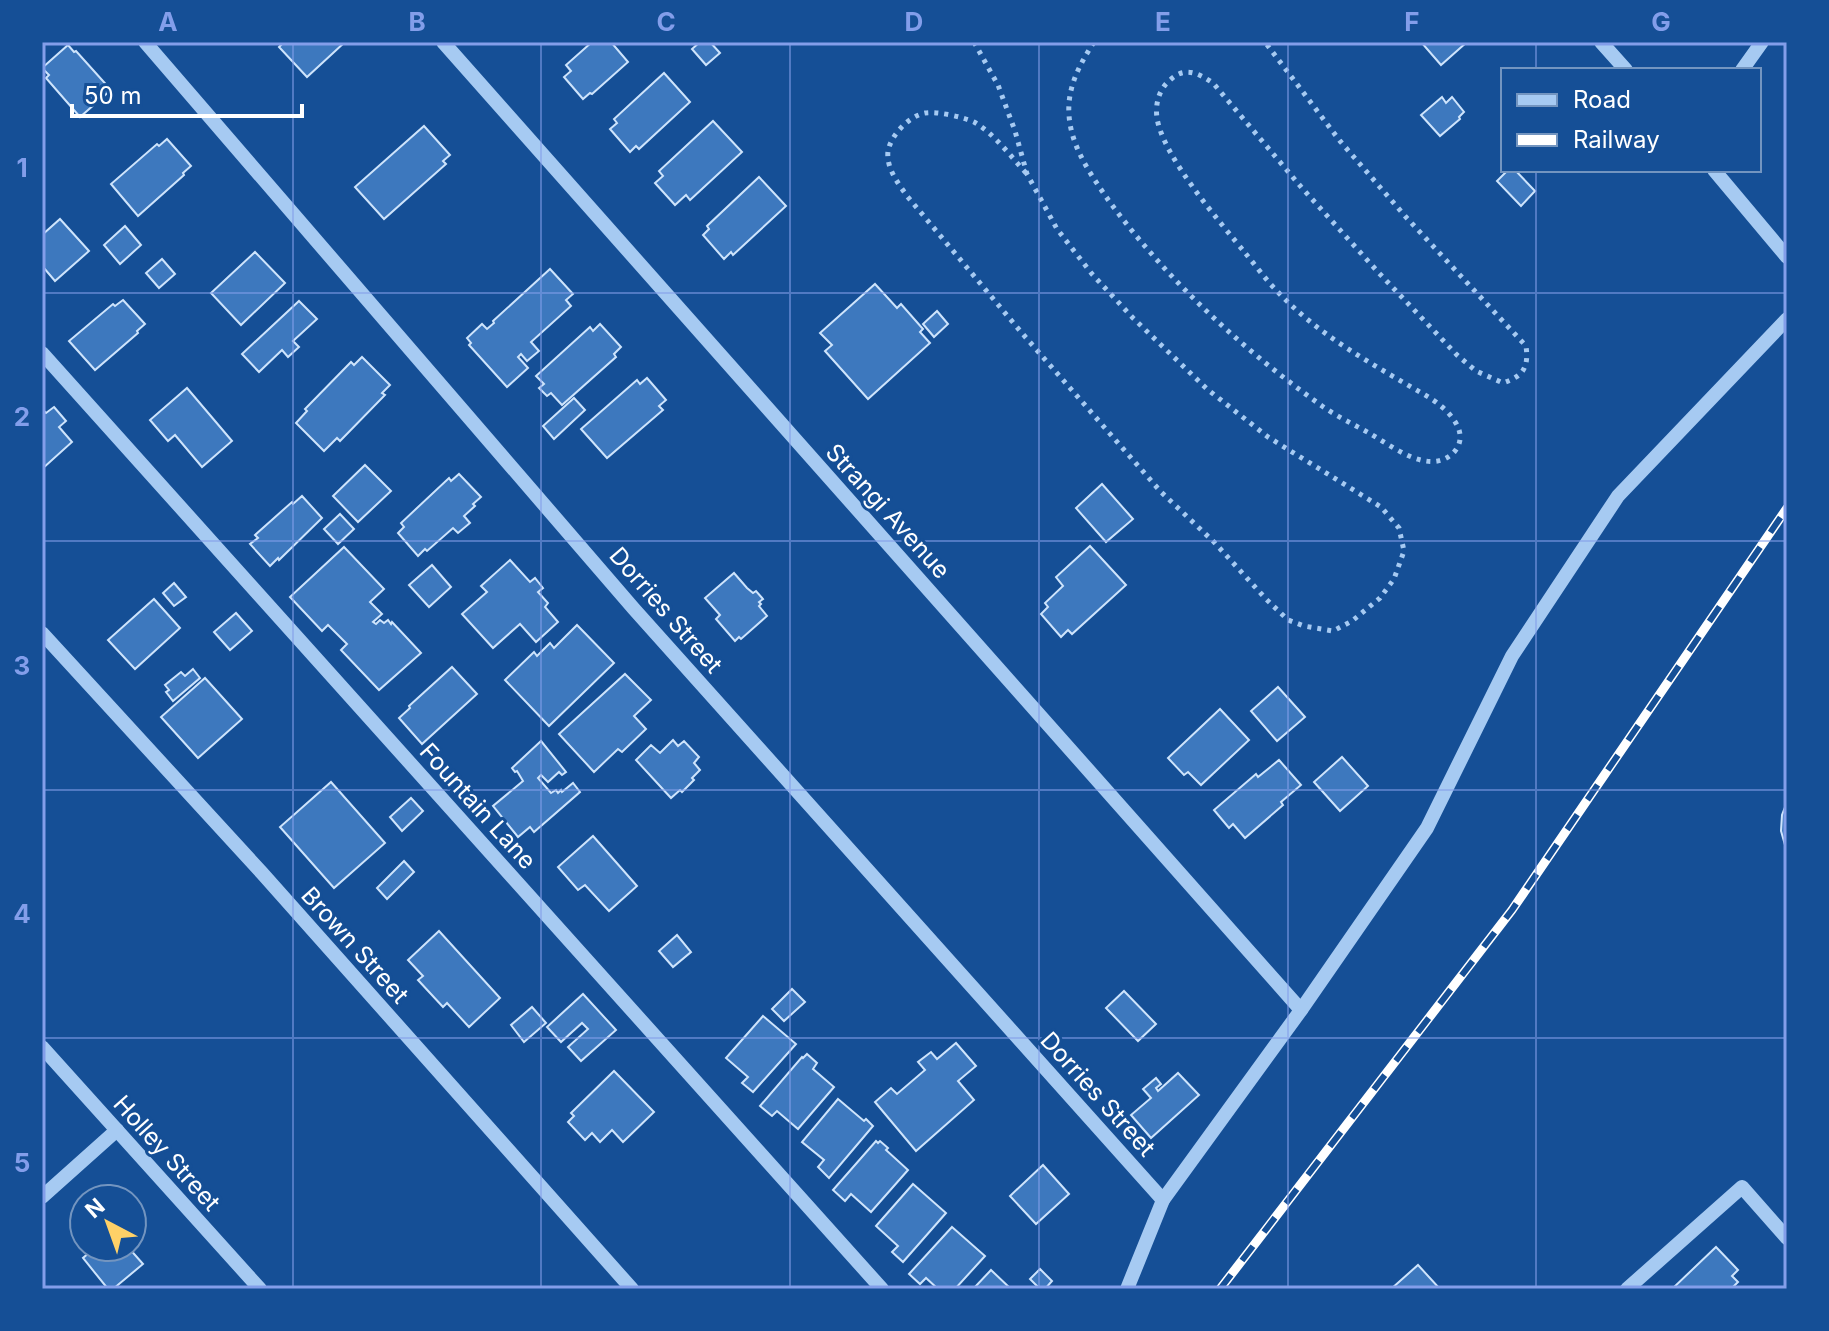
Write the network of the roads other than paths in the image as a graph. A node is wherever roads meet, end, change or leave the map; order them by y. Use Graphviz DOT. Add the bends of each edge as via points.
graph roads {
  1 [pos="145,42"];
  2 [pos="443,42"];
  3 [pos="1601,42"];
  4 [pos="1762,42"];
  5 [pos="1624,68"];
  6 [pos="1743,68"];
  7 [pos="1716,172"];
  8 [pos="1787,257"];
  9 [pos="1787,319"];
  10 [pos="42,353"];
  11 [pos="42,633"];
  12 [pos="1301,1010"];
  13 [pos="42,1047"];
  14 [pos="117,1130"];
  15 [pos="42,1197"];
  16 [pos="1163,1200"];
  17 [pos="1787,1238"];
  18 [pos="260,1289"];
  19 [pos="632,1289"];
  20 [pos="882,1289"];
  21 [pos="1127,1289"];
  22 [pos="1627,1289"];
  1 -- 16 [label="street, Dorries Street" via="634,609"];
  2 -- 12 [label="street, Strangi Avenue"];
  3 -- 5 [label="street"];
  4 -- 6 [label="street"];
  7 -- 8 [label="street"];
  9 -- 12 [label="street" via="1618,496 1512,656 1427,828"];
  10 -- 20 [label="street, Fountain Lane"];
  11 -- 19 [label="street, Brown Street"];
  12 -- 16 [label="street"];
  13 -- 14 [label="street, Holley Street"];
  14 -- 15 [label="street"];
  14 -- 18 [label="street, Holley Street"];
  16 -- 21 [label="street"];
  17 -- 22 [label="street" via="1742,1187"];
}
